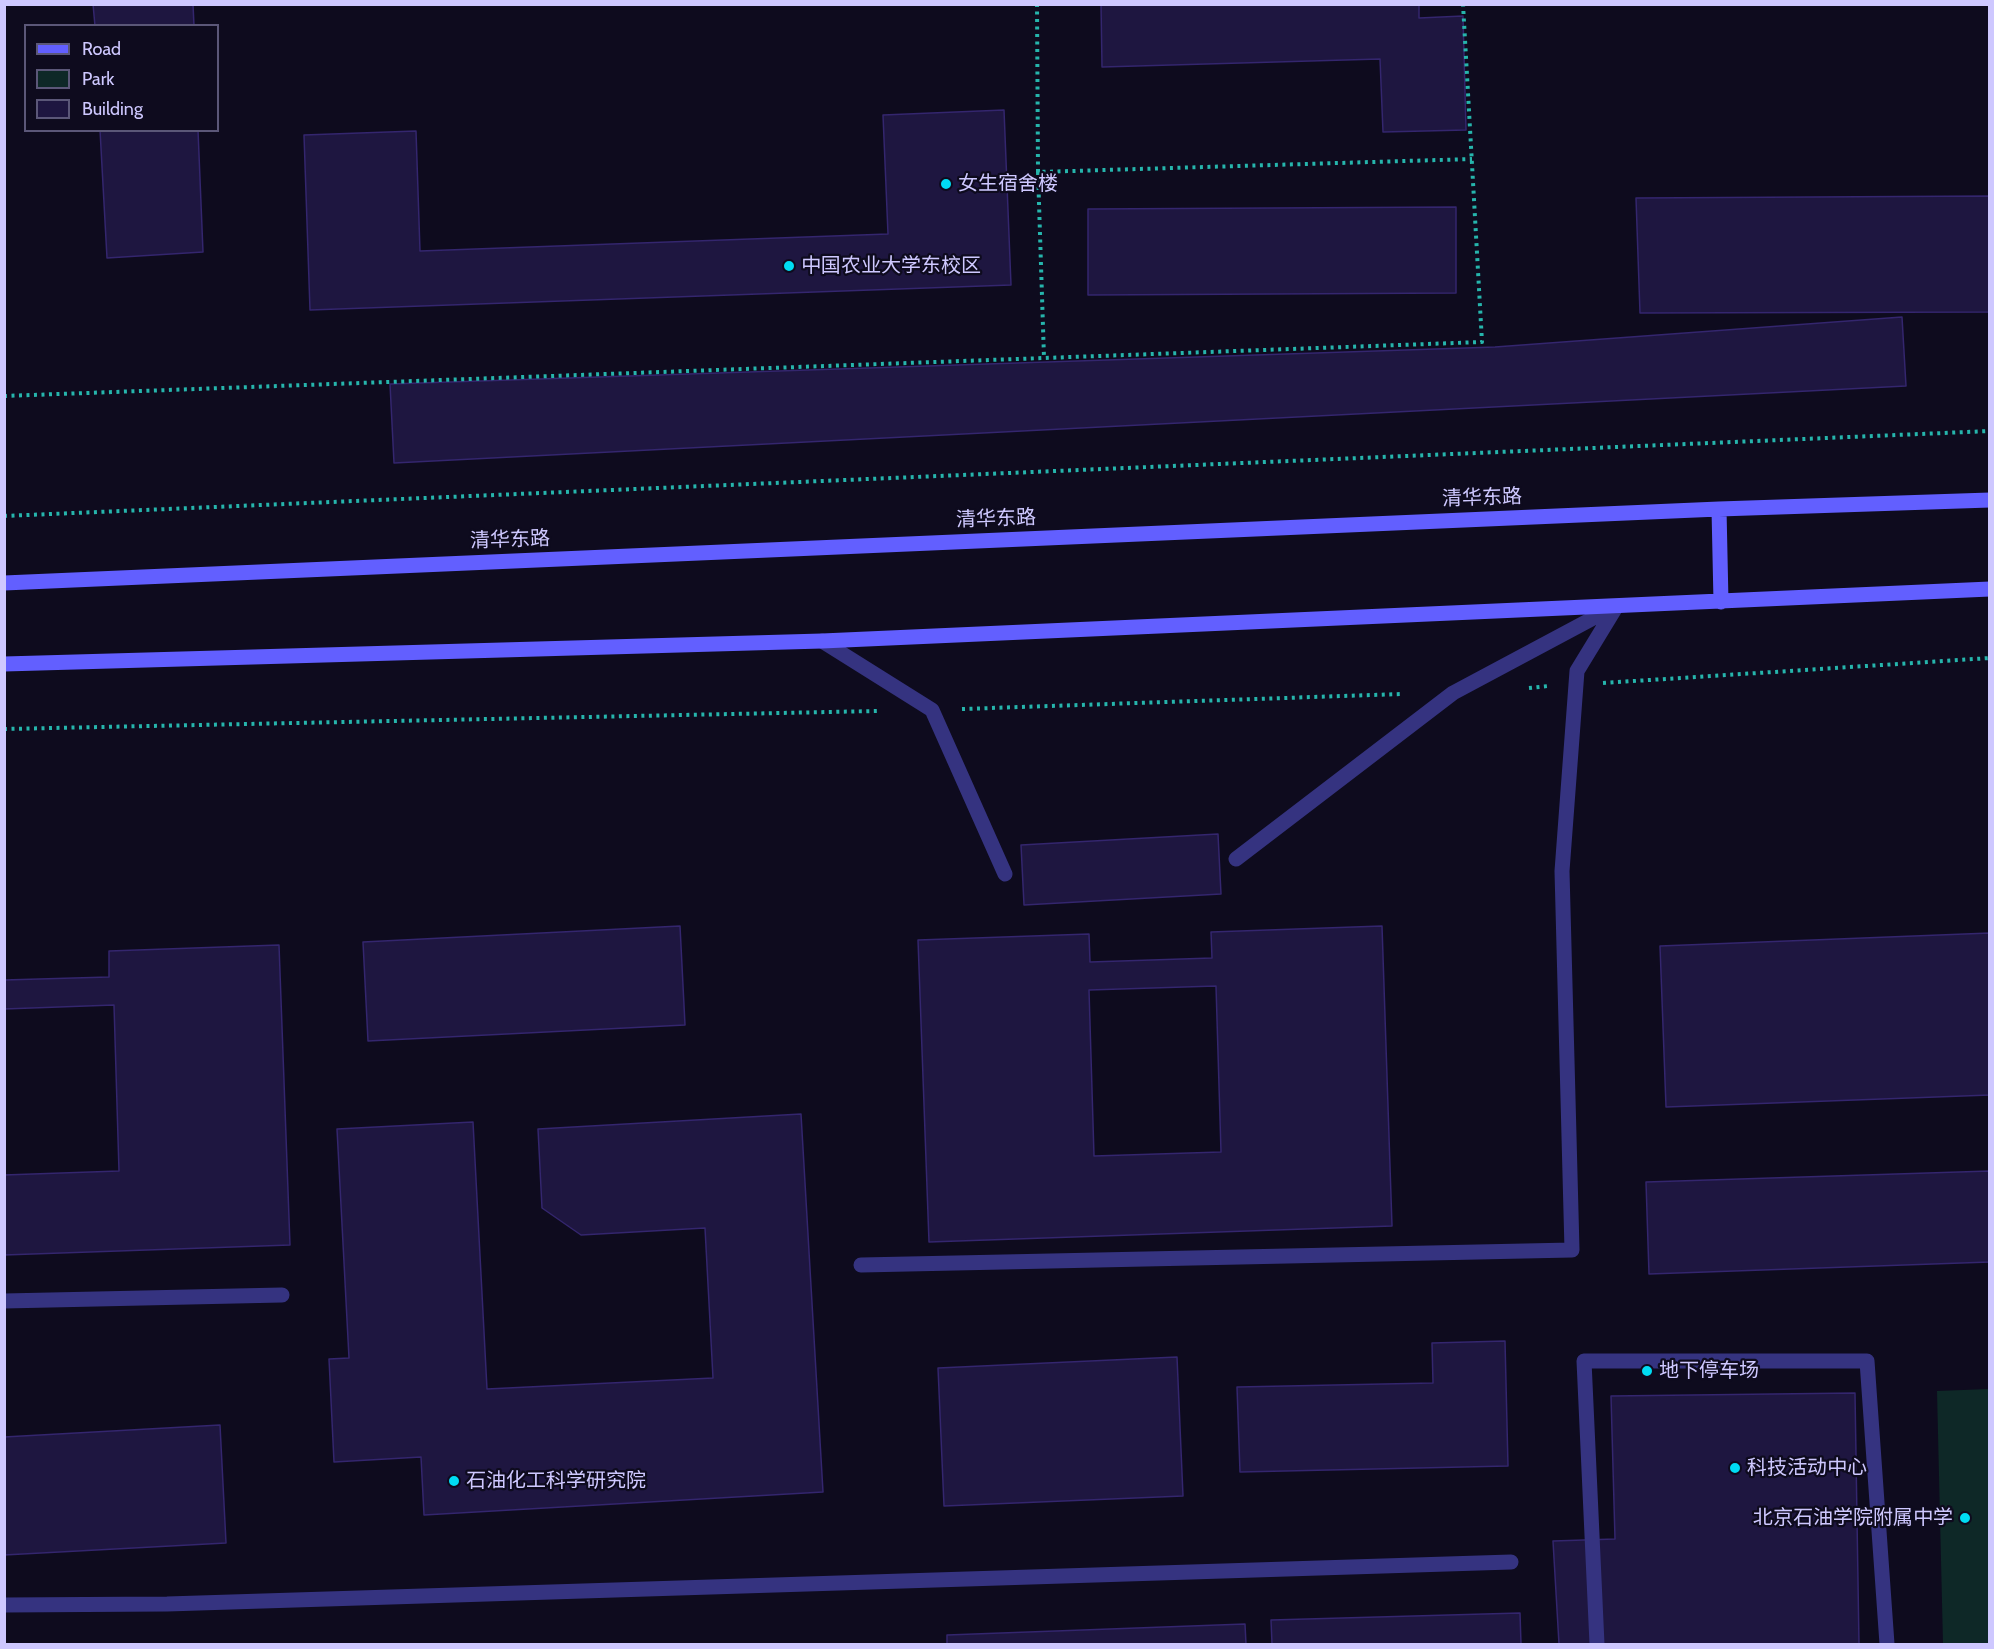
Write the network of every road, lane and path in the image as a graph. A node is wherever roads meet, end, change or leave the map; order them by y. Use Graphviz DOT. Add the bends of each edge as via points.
graph roads {
  1 [pos="1036,4"];
  2 [pos="1463,4"];
  3 [pos="1472,159"];
  4 [pos="1038,172"];
  5 [pos="1044,358"];
  6 [pos="4,396"];
  7 [pos="1989,432"];
  8 [pos="1989,500"];
  9 [pos="1719,509"];
  10 [pos="4,516"];
  11 [pos="4,583"];
  12 [pos="1989,590"];
  13 [pos="1721,602"];
  14 [pos="1616,607"];
  15 [pos="822,641"];
  16 [pos="1989,658"];
  17 [pos="4,664"];
  18 [pos="1576,684"];
  19 [pos="1520,688"];
  20 [pos="1406,694"];
  21 [pos="932,710"];
  22 [pos="884,711"];
  23 [pos="4,729"];
  24 [pos="1236,859"];
  25 [pos="1005,874"];
  26 [pos="861,1265"];
  27 [pos="282,1295"];
  28 [pos="4,1301"];
  29 [pos="1511,1562"];
  30 [pos="4,1605"];
  31 [pos="1597,1644"];
  32 [pos="1887,1644"];
  1 -- 4 [label="path"];
  2 -- 3 [label="path"];
  3 -- 4 [label="path"];
  3 -- 5 [label="path" via="1482,342"];
  4 -- 5 [label="path"];
  5 -- 6 [label="path"];
  7 -- 10 [label="path"];
  8 -- 9 [label="main road, 清华东路"];
  9 -- 11 [label="main road, 清华东路"];
  9 -- 13 [label="main road"];
  12 -- 13 [label="main road"];
  13 -- 14 [label="main road"];
  14 -- 15 [label="main road"];
  14 -- 18 [label="street" via="1577,671"];
  14 -- 24 [label="street" via="1453,693"];
  15 -- 17 [label="main road"];
  15 -- 21 [label="street"];
  16 -- 18 [label="path"];
  18 -- 19 [label="path"];
  18 -- 26 [label="street" via="1562,871 1572,1250"];
  20 -- 21 [label="path"];
  21 -- 25 [label="street"];
  22 -- 23 [label="path"];
  27 -- 28 [label="street"];
  29 -- 30 [label="street" via="167,1604"];
  31 -- 32 [label="street" via="1584,1361 1867,1361"];
}
